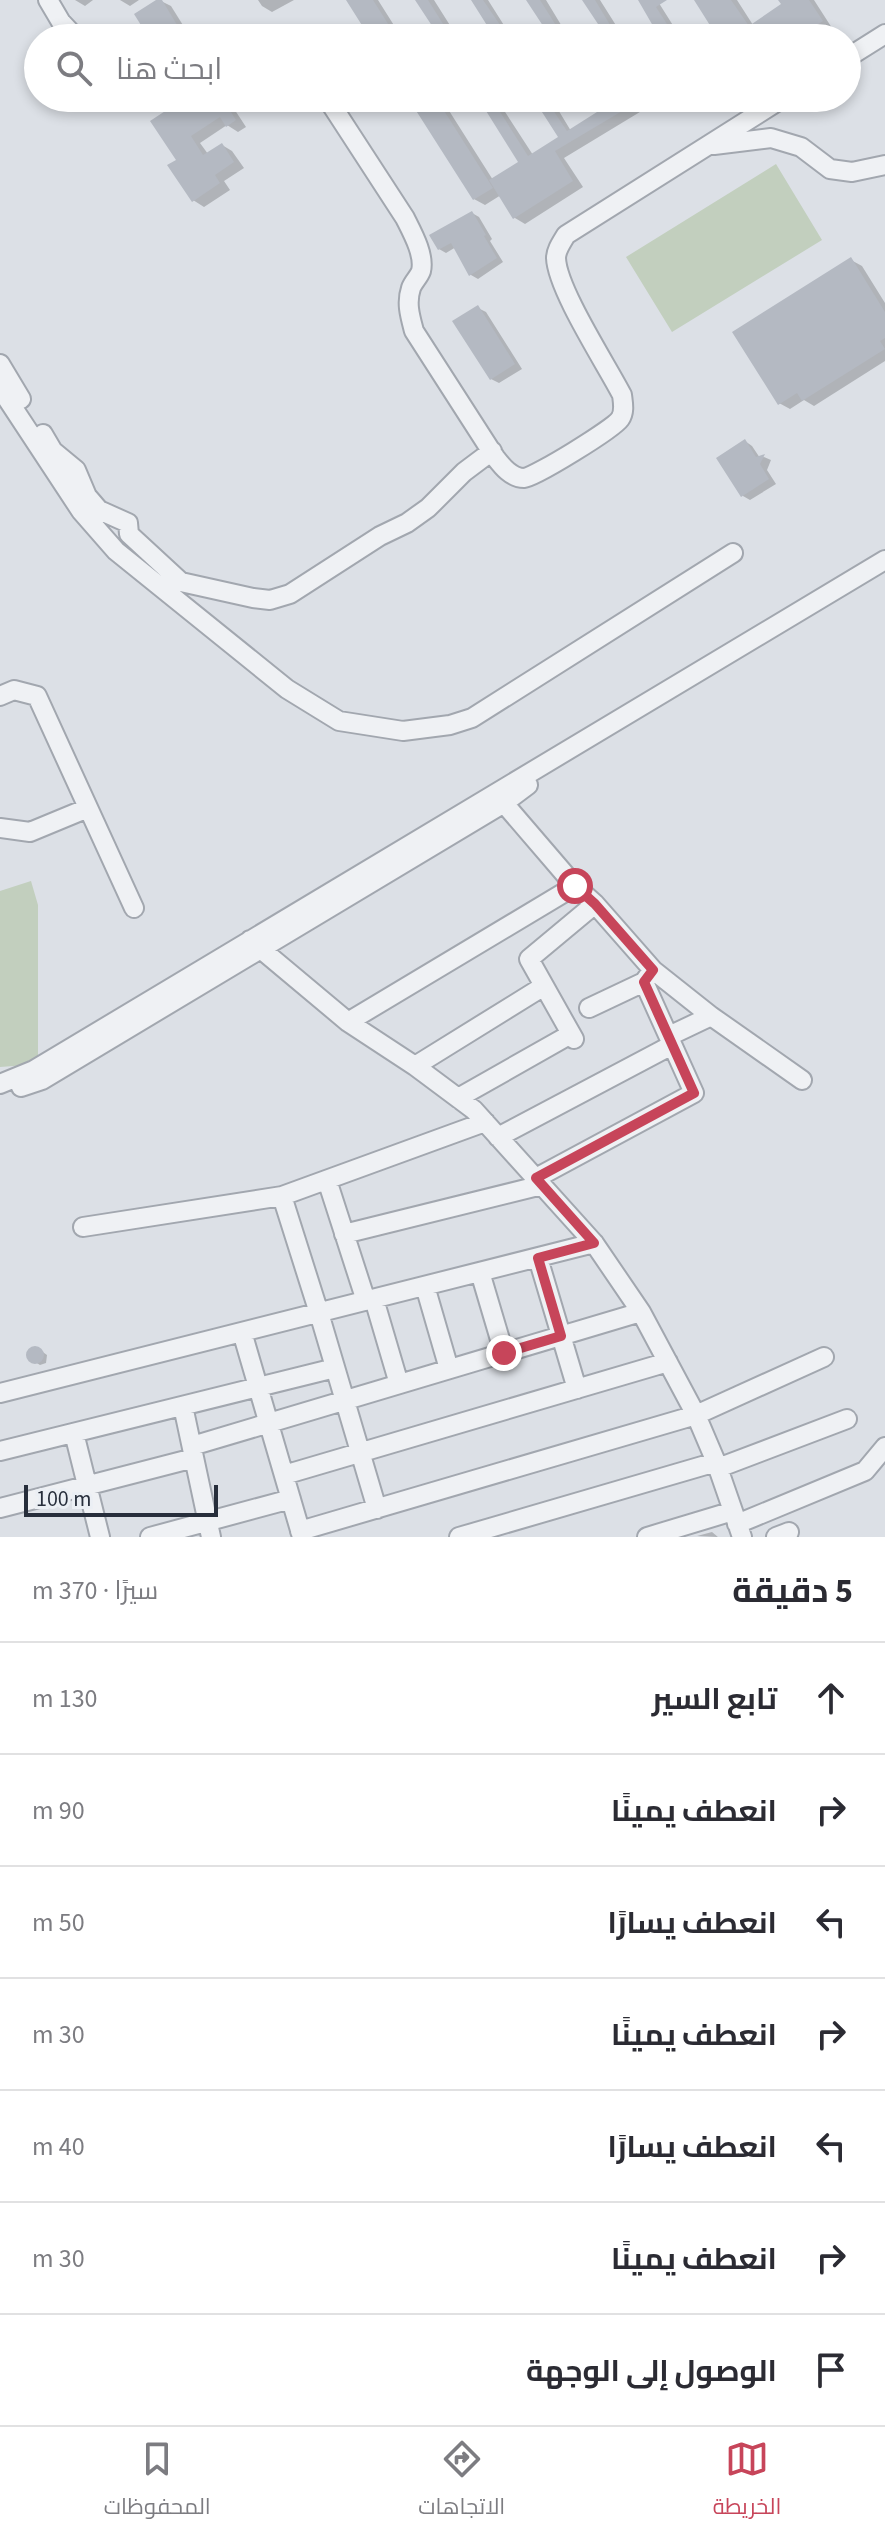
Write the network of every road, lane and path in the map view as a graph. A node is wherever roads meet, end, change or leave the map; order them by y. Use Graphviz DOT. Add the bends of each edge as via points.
graph roads {
  1 [pos="48,0"];
  2 [pos="63,24"];
  3 [pos="885,34"];
  4 [pos="861,49"];
  5 [pos="336,112"];
  6 [pos="761,112"];
  7 [pos="707,146"];
  8 [pos="885,165"];
  9 [pos="0,364"];
  10 [pos="0,388"];
  11 [pos="492,451"];
  12 [pos="733,553"];
  13 [pos="885,560"];
  14 [pos="0,696"];
  15 [pos="499,798"];
  16 [pos="88,808"];
  17 [pos="0,828"];
  18 [pos="575,886"];
  19 [pos="595,904"];
  20 [pos="134,908"];
  21 [pos="255,944"];
  22 [pos="648,976"];
  23 [pos="544,986"];
  24 [pos="589,1008"];
  25 [pos="711,1016"];
  26 [pos="348,1022"];
  27 [pos="670,1040"];
  28 [pos="415,1066"];
  29 [pos="802,1080"];
  30 [pos="0,1085"];
  31 [pos="458,1098"];
  32 [pos="485,1122"];
  33 [pos="498,1137"];
  34 [pos="327,1180"];
  35 [pos="539,1182"];
  36 [pos="282,1196"];
  37 [pos="83,1227"];
  38 [pos="344,1234"];
  39 [pos="594,1243"];
  40 [pos="538,1258"];
  41 [pos="480,1272"];
  42 [pos="425,1286"];
  43 [pos="370,1300"];
  44 [pos="641,1312"];
  45 [pos="319,1313"];
  46 [pos="242,1332"];
  47 [pos="561,1336"];
  48 [pos="504,1353"];
  49 [pos="824,1357"];
  50 [pos="668,1362"];
  51 [pos="335,1368"];
  52 [pos="449,1369"];
  53 [pos="399,1384"];
  54 [pos="258,1387"];
  55 [pos="577,1389"];
  56 [pos="0,1393"];
  57 [pos="345,1400"];
  58 [pos="183,1406"];
  59 [pos="696,1415"];
  60 [pos="847,1419"];
  61 [pos="269,1423"];
  62 [pos="74,1433"];
  63 [pos="885,1447"];
  64 [pos="0,1451"];
  65 [pos="193,1452"];
  66 [pos="361,1452"];
  67 [pos="717,1465"];
  68 [pos="284,1475"];
  69 [pos="88,1485"];
  70 [pos="291,1499"];
  71 [pos="0,1508"];
  72 [pos="377,1509"];
  73 [pos="737,1524"];
  74 [pos="209,1529"];
  75 [pos="301,1534"];
  76 [pos="100,1537"];
  77 [pos="150,1537"];
  78 [pos="459,1537"];
  79 [pos="647,1537"];
  1 -- 2 [label="street"];
  3 -- 4 [label="street"];
  5 -- 11 [label="street" via="413,235 421,272 408,302 414,331"];
  6 -- 7 [label="street"];
  7 -- 8 [label="street" via="771,138 801,147 830,169 852,172"];
  7 -- 11 [label="street" via="566,235 556,254 567,292 622,395 621,418 539,473 523,478 510,474"];
  9 -- 11 [label="street" via="53,451 76,470 99,510 128,523 129,534 181,582 253,598 290,594 417,515"];
  10 -- 12 [label="street" via="81,511 116,551 287,689 339,721 403,731 472,718"];
  13 -- 15 [label="street"];
  14 -- 16 [label="street" via="14,690 37,696"];
  15 -- 18 [label="street"];
  15 -- 21 [label="street"];
  16 -- 17 [label="street" via="30,832"];
  16 -- 20 [label="street"];
  18 -- 19 [label="street"];
  18 -- 26 [label="street"];
  19 -- 22 [label="street"];
  19 -- 23 [label="street" via="529,959"];
  21 -- 26 [label="street"];
  21 -- 30 [label="street"];
  22 -- 24 [label="street"];
  22 -- 25 [label="street"];
  22 -- 27 [label="street"];
  23 -- 28 [label="street"];
  23 -- 31 [label="street" via="572,1036"];
  25 -- 27 [label="street"];
  25 -- 29 [label="street"];
  26 -- 28 [label="street"];
  27 -- 33 [label="street"];
  27 -- 35 [label="street" via="694,1093"];
  28 -- 31 [label="street"];
  31 -- 32 [label="street"];
  32 -- 33 [label="street"];
  32 -- 34 [label="street"];
  33 -- 35 [label="street"];
  34 -- 36 [label="street"];
  34 -- 38 [label="street"];
  35 -- 38 [label="street"];
  35 -- 39 [label="street"];
  36 -- 37 [label="street"];
  36 -- 45 [label="street"];
  38 -- 43 [label="street"];
  39 -- 40 [label="street"];
  39 -- 44 [label="street"];
  40 -- 41 [label="street"];
  40 -- 47 [label="street"];
  41 -- 42 [label="street"];
  41 -- 48 [label="street"];
  42 -- 43 [label="street"];
  42 -- 52 [label="street"];
  43 -- 45 [label="street"];
  43 -- 53 [label="street"];
  44 -- 47 [label="street"];
  44 -- 50 [label="street"];
  45 -- 46 [label="street"];
  45 -- 51 [label="street"];
  46 -- 54 [label="street"];
  46 -- 56 [label="street"];
  47 -- 48 [label="street"];
  47 -- 55 [label="street"];
  48 -- 52 [label="street"];
  49 -- 59 [label="street"];
  50 -- 55 [label="street"];
  50 -- 59 [label="street"];
  51 -- 54 [label="street"];
  51 -- 57 [label="street"];
  52 -- 53 [label="street"];
  53 -- 57 [label="street"];
  54 -- 58 [label="street"];
  54 -- 61 [label="street"];
  55 -- 66 [label="street"];
  57 -- 61 [label="street"];
  57 -- 66 [label="street"];
  58 -- 62 [label="street"];
  58 -- 65 [label="street"];
  59 -- 67 [label="street"];
  59 -- 72 [label="street"];
  60 -- 67 [label="street"];
  61 -- 65 [label="street"];
  61 -- 68 [label="street"];
  62 -- 64 [label="street"];
  62 -- 69 [label="street"];
  63 -- 73 [label="street" via="865,1471"];
  65 -- 69 [label="street"];
  65 -- 74 [label="street"];
  66 -- 68 [label="street"];
  66 -- 72 [label="street"];
  67 -- 73 [label="street"];
  67 -- 78 [label="street"];
  68 -- 70 [label="street"];
  69 -- 71 [label="street"];
  69 -- 76 [label="street"];
  70 -- 74 [label="street"];
  70 -- 75 [label="street"];
  72 -- 75 [label="street"];
  73 -- 79 [label="street"];
  74 -- 77 [label="street"];
}
